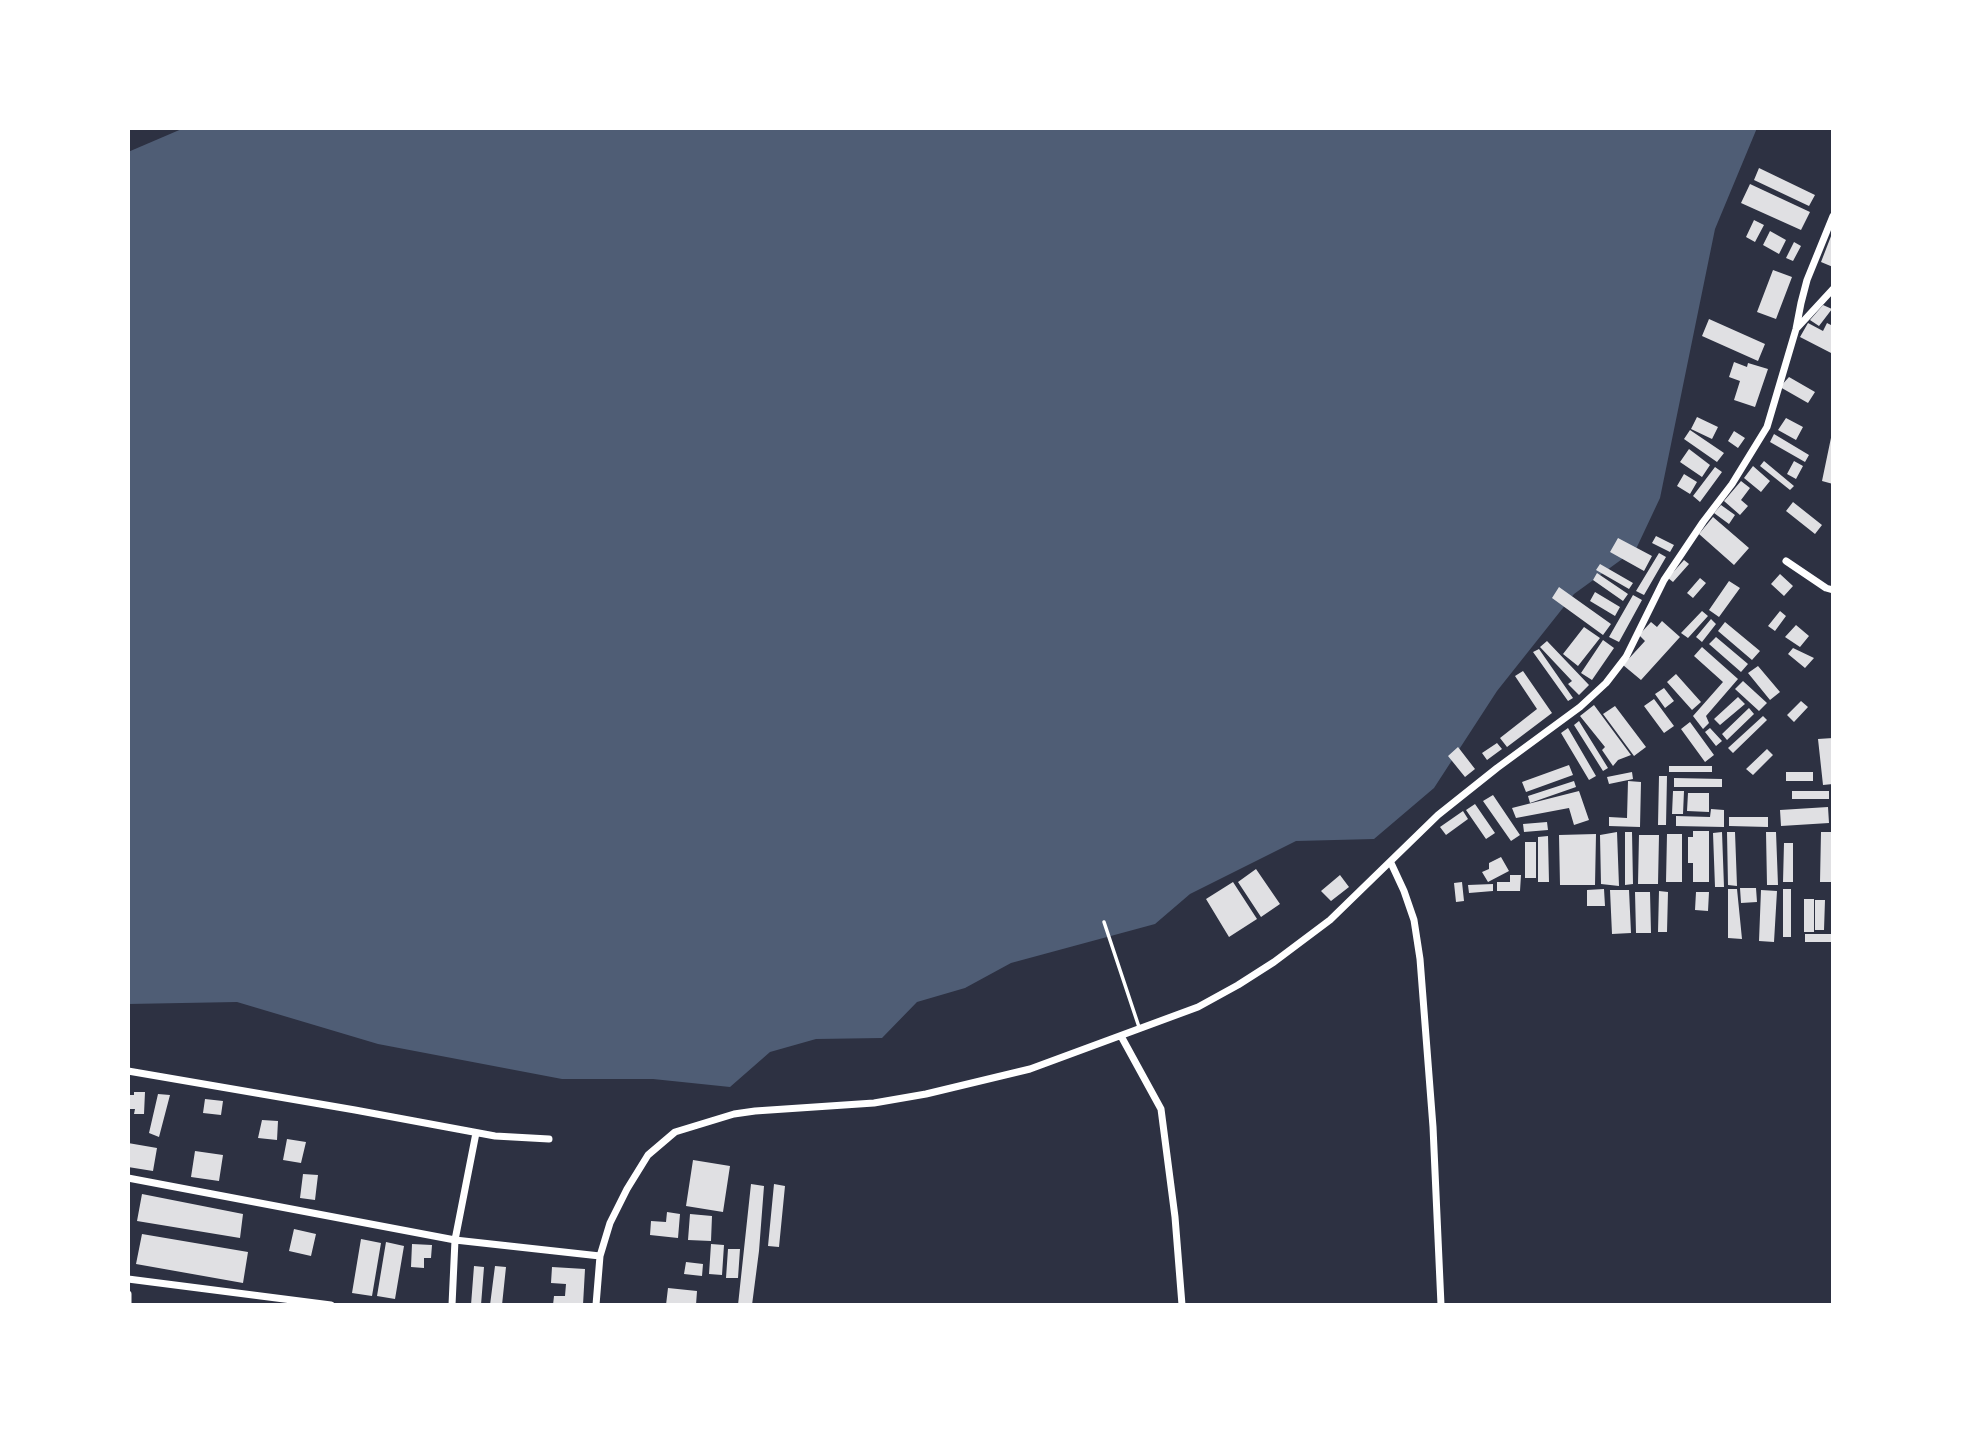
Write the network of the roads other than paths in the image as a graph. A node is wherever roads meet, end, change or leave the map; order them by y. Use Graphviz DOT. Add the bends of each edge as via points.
graph roads {
  1 [pos="1833,216"];
  2 [pos="1833,289"];
  3 [pos="1796,329"];
  4 [pos="1787,561"];
  5 [pos="1833,590"];
  6 [pos="1391,863"];
  7 [pos="1104,922"];
  8 [pos="1140,1029"];
  9 [pos="1121,1036"];
  10 [pos="128,1071"];
  11 [pos="476,1133"];
  12 [pos="549,1139"];
  13 [pos="128,1178"];
  14 [pos="455,1240"];
  15 [pos="600,1256"];
  16 [pos="128,1279"];
  17 [pos="128,1294"];
  18 [pos="128,1305"];
  19 [pos="331,1305"];
  20 [pos="452,1305"];
  21 [pos="596,1305"];
  22 [pos="1182,1305"];
  23 [pos="1441,1305"];
  1 -- 3 [label="street" via="1807,281"];
  2 -- 3 [label="street"];
  3 -- 6 [label="street" via="1767,428 1664,580 1626,657 1580,707 1438,815"];
  4 -- 5 [label="street"];
  6 -- 8 [label="street" via="1274,962 1198,1007"];
  6 -- 23 [label="street" via="1414,920 1420,959"];
  7 -- 8 [label="lane"];
  8 -- 9 [label="street"];
  9 -- 15 [label="street" via="1030,1069 926,1094 874,1103 744,1112 675,1132 648,1155 627,1189"];
  9 -- 22 [label="street" via="1161,1109"];
  10 -- 11 [label="street"];
  11 -- 12 [label="street"];
  11 -- 14 [label="street"];
  13 -- 14 [label="street"];
  14 -- 15 [label="street"];
  14 -- 20 [label="street"];
  15 -- 21 [label="street"];
  16 -- 19 [label="street"];
  17 -- 18 [label="street"];
}
